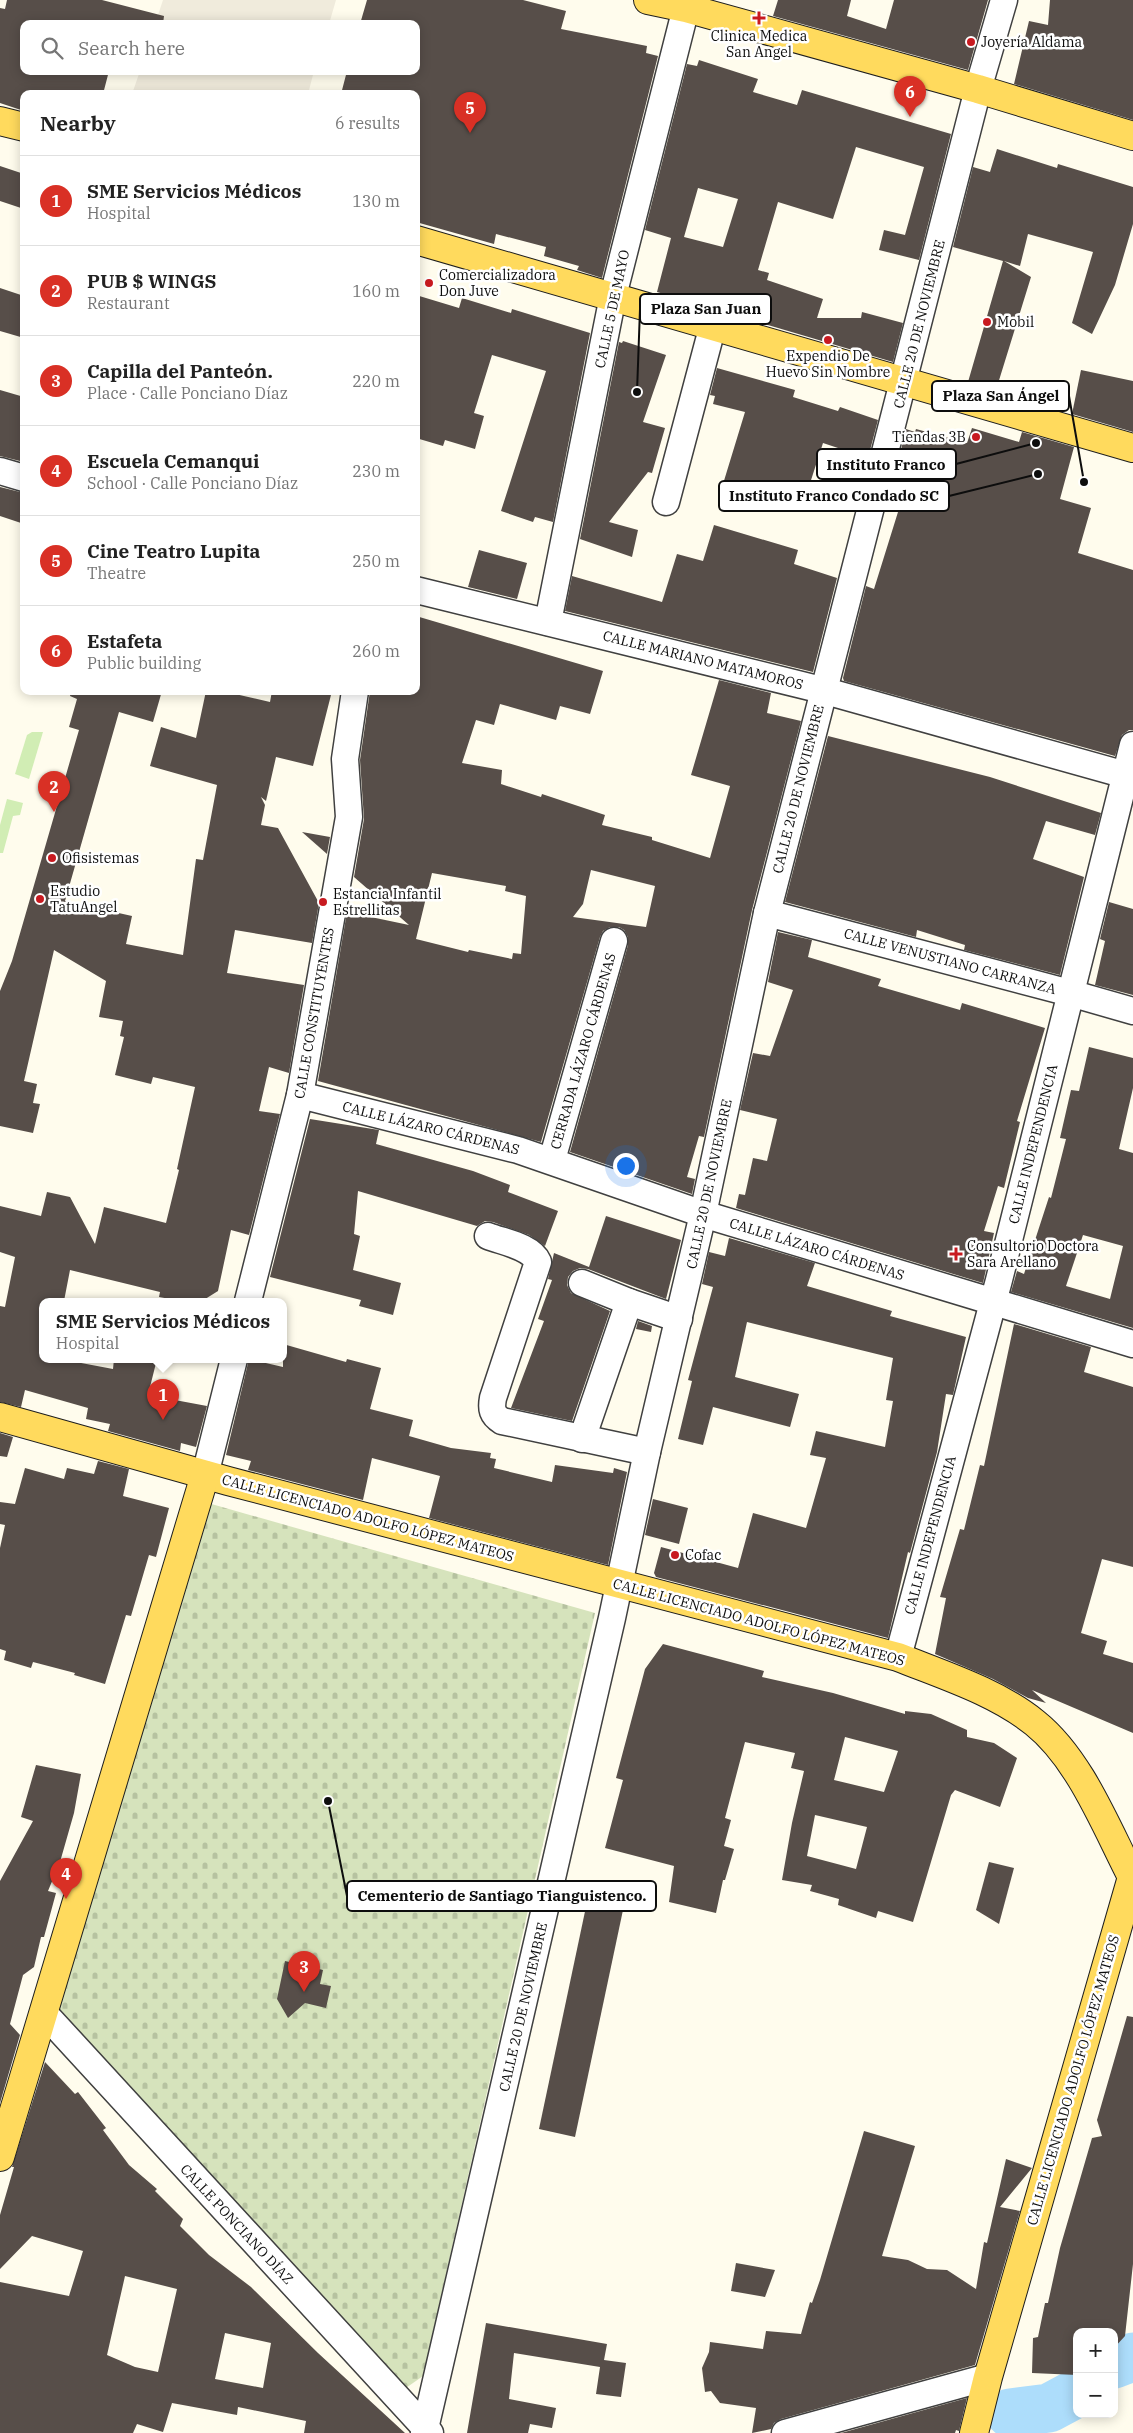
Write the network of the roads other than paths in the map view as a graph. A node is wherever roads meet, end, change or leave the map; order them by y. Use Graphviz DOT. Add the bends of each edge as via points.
graph roads {
  1 [pos="648,0"];
  2 [pos="1004,0"];
  3 [pos="687,4"];
  4 [pos="978,89"];
  5 [pos="0,121"];
  6 [pos="20,126"];
  7 [pos="1133,136"];
  8 [pos="420,241"];
  9 [pos="613,296"];
  10 [pos="713,326"];
  11 [pos="904,383"];
  12 [pos="1133,448"];
  13 [pos="0,471"];
  14 [pos="20,477"];
  15 [pos="666,502"];
  16 [pos="420,591"];
  17 [pos="548,622"];
  18 [pos="822,690"];
  19 [pos="354,695"];
  20 [pos="1133,745"];
  21 [pos="1129,776"];
  22 [pos="767,913"];
  23 [pos="614,941"];
  24 [pos="1070,993"];
  25 [pos="1133,1011"];
  26 [pos="300,1095"];
  27 [pos="552,1160"];
  28 [pos="703,1214"];
  29 [pos="488,1236"];
  30 [pos="582,1283"];
  31 [pos="249,1298"];
  32 [pos="629,1302"];
  33 [pos="993,1303"];
  34 [pos="679,1319"];
  35 [pos="1133,1344"];
  36 [pos="233,1363"];
  37 [pos="0,1417"];
  38 [pos="582,1439"];
  39 [pos="648,1452"];
  40 [pos="205,1475"];
  41 [pos="620,1584"];
  42 [pos="898,1658"];
  43 [pos="1133,1877"];
  44 [pos="45,2014"];
  45 [pos="0,2157"];
  46 [pos="988,2376"];
  47 [pos="427,2432"];
  48 [pos="785,2433"];
  49 [pos="974,2433"];
  1 -- 3 [label="main road"];
  2 -- 4 [label="street, CALLE 20 DE NOVIEMBRE"];
  3 -- 4 [label="main road"];
  3 -- 9 [label="street, CALLE 5 DE MAYO"];
  4 -- 7 [label="main road"];
  4 -- 11 [label="street, CALLE 20 DE NOVIEMBRE"];
  5 -- 6 [label="main road"];
  8 -- 9 [label="main road"];
  9 -- 10 [label="main road"];
  9 -- 17 [label="street, CALLE 5 DE MAYO"];
  10 -- 11 [label="main road"];
  10 -- 15 [label="street"];
  11 -- 12 [label="main road"];
  11 -- 18 [label="street, CALLE 20 DE NOVIEMBRE"];
  13 -- 14 [label="street"];
  16 -- 17 [label="street, CALLE MARIANO MATAMOROS"];
  17 -- 18 [label="street, CALLE MARIANO MATAMOROS"];
  18 -- 21 [label="street, CALLE MARIANO MATAMOROS"];
  18 -- 22 [label="street, CALLE 20 DE NOVIEMBRE"];
  19 -- 26 [label="street, CALLE CONSTITUYENTES" via="346,759 348,817"];
  20 -- 21 [label="street, CALLE INDEPENDENCIA"];
  21 -- 24 [label="street, CALLE INDEPENDENCIA"];
  22 -- 24 [label="street, CALLE VENUSTIANO CARRANZA"];
  22 -- 28 [label="street, CALLE 20 DE NOVIEMBRE"];
  23 -- 27 [label="street, CERRADA LÁZARO CÁRDENAS"];
  24 -- 25 [label="street, CALLE VENUSTIANO CARRANZA"];
  24 -- 33 [label="street, CALLE INDEPENDENCIA"];
  26 -- 27 [label="street, CALLE LÁZARO CÁRDENAS"];
  26 -- 31 [label="street, CALLE CONSTITUYENTES"];
  27 -- 28 [label="street, CALLE LÁZARO CÁRDENAS"];
  28 -- 33 [label="street, CALLE LÁZARO CÁRDENAS"];
  28 -- 34 [label="street, CALLE 20 DE NOVIEMBRE"];
  29 -- 38 [label="street" via="529,1251 538,1262 493,1398 494,1416 502,1421"];
  30 -- 32 [label="street"];
  32 -- 34 [label="street"];
  32 -- 38 [label="street"];
  33 -- 35 [label="street, CALLE LÁZARO CÁRDENAS"];
  33 -- 42 [label="street, CALLE INDEPENDENCIA"];
  34 -- 39 [label="street, CALLE 20 DE NOVIEMBRE"];
  36 -- 40 [label="street"];
  37 -- 40 [label="main road, CALLE LICENCIADO ADOLFO LÓPEZ MATEOS"];
  38 -- 39 [label="street"];
  39 -- 41 [label="street, CALLE 20 DE NOVIEMBRE"];
  40 -- 41 [label="main road, CALLE LICENCIADO ADOLFO LÓPEZ MATEOS"];
  40 -- 44 [label="main road"];
  41 -- 42 [label="main road, CALLE LICENCIADO ADOLFO LÓPEZ MATEOS"];
  41 -- 47 [label="street, CALLE 20 DE NOVIEMBRE"];
  42 -- 43 [label="main road, CALLE LICENCIADO ADOLFO LÓPEZ MATEOS" via="986,1693 1036,1723 1072,1764"];
  43 -- 46 [label="main road, CALLE LICENCIADO ADOLFO LÓPEZ MATEOS"];
  44 -- 45 [label="main road"];
  44 -- 47 [label="street, CALLE PONCIANO DÍAZ"];
  46 -- 48 [label="street"];
  46 -- 49 [label="main road, CALLE LICENCIADO ADOLFO LÓPEZ MATEOS"];
}
